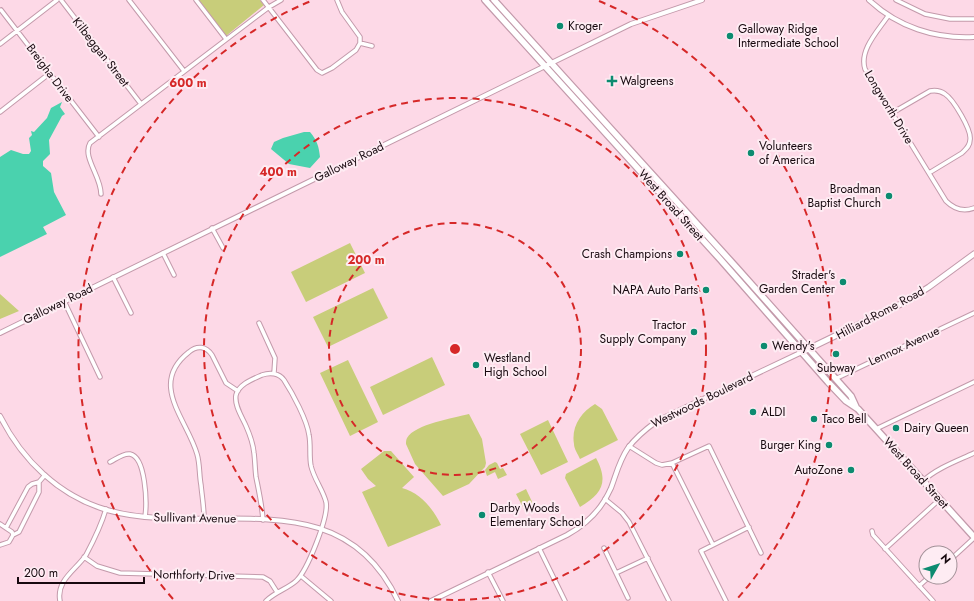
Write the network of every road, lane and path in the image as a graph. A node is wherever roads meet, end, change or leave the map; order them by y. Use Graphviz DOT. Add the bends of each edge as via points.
graph roads {
  1 [pos="57,0"];
  2 [pos="61,0"];
  3 [pos="129,0"];
  4 [pos="196,0"];
  5 [pos="263,0"];
  6 [pos="281,0"];
  7 [pos="337,0"];
  8 [pos="485,0"];
  9 [pos="494,0"];
  10 [pos="702,0"];
  11 [pos="869,0"];
  12 [pos="896,0"];
  13 [pos="269,7"];
  14 [pos="2,10"];
  15 [pos="888,16"];
  16 [pos="974,19"];
  17 [pos="18,31"];
  18 [pos="974,37"];
  19 [pos="226,39"];
  20 [pos="360,43"];
  21 [pos="0,44"];
  22 [pos="372,46"];
  23 [pos="551,64"];
  24 [pos="545,66"];
  25 [pos="184,71"];
  26 [pos="50,73"];
  27 [pos="141,104"];
  28 [pos="0,112"];
  29 [pos="892,113"];
  30 [pos="99,137"];
  31 [pos="929,173"];
  32 [pos="101,194"];
  33 [pos="974,208"];
  34 [pos="212,228"];
  35 [pos="223,248"];
  36 [pos="163,253"];
  37 [pos="974,254"];
  38 [pos="174,275"];
  39 [pos="113,277"];
  40 [pos="64,301"];
  41 [pos="131,313"];
  42 [pos="974,313"];
  43 [pos="259,323"];
  44 [pos="0,333"];
  45 [pos="808,349"];
  46 [pos="802,352"];
  47 [pos="274,373"];
  48 [pos="100,377"];
  49 [pos="835,379"];
  50 [pos="974,382"];
  51 [pos="238,391"];
  52 [pos="858,409"];
  53 [pos="0,419"];
  54 [pos="876,429"];
  55 [pos="630,446"];
  56 [pos="974,453"];
  57 [pos="110,462"];
  58 [pos="672,463"];
  59 [pos="45,475"];
  60 [pos="923,481"];
  61 [pos="39,482"];
  62 [pos="605,499"];
  63 [pos="940,499"];
  64 [pos="106,509"];
  65 [pos="145,517"];
  66 [pos="204,518"];
  67 [pos="263,520"];
  68 [pos="0,524"];
  69 [pos="749,527"];
  70 [pos="6,528"];
  71 [pos="321,528"];
  72 [pos="872,531"];
  73 [pos="13,535"];
  74 [pos="974,537"];
  75 [pos="0,545"];
  76 [pos="713,545"];
  77 [pos="539,548"];
  78 [pos="604,548"];
  79 [pos="886,549"];
  80 [pos="958,552"];
  81 [pos="761,553"];
  82 [pos="84,557"];
  83 [pos="648,558"];
  84 [pos="488,572"];
  85 [pos="616,573"];
  86 [pos="301,576"];
  87 [pos="919,586"];
  88 [pos="277,592"];
  89 [pos="628,598"];
  90 [pos="440,599"];
  91 [pos="60,601"];
  92 [pos="266,601"];
  93 [pos="331,601"];
  94 [pos="398,601"];
  95 [pos="431,601"];
  96 [pos="503,601"];
  97 [pos="565,601"];
  98 [pos="669,601"];
  99 [pos="726,601"];
  100 [pos="933,601"];
  1 -- 17 [label="street"];
  2 -- 27 [label="street, Kilbeggan Street"];
  3 -- 25 [label="street"];
  4 -- 19 [label="street"];
  5 -- 13 [label="street"];
  6 -- 13 [label="street"];
  7 -- 20 [label="street" via="342,12 360,37"];
  8 -- 24 [label="main road, West Broad Street"];
  9 -- 23 [label="main road, West Broad Street"];
  10 -- 23 [label="street, Galloway Road" via="631,24"];
  11 -- 15 [label="street"];
  12 -- 16 [label="street" via="925,14 950,19"];
  13 -- 19 [label="street"];
  13 -- 20 [label="street" via="317,70 322,73 356,50"];
  14 -- 17 [label="street, Breigha Drive"];
  15 -- 18 [label="street" via="921,31 958,38"];
  15 -- 29 [label="street, Longworth Drive" via="864,53 864,64"];
  17 -- 21 [label="street"];
  17 -- 26 [label="street, Breigha Drive"];
  19 -- 25 [label="street"];
  20 -- 22 [label="street"];
  23 -- 24 [label="street, Galloway Road"];
  23 -- 45 [label="main road, West Broad Street"];
  24 -- 34 [label="street, Galloway Road"];
  24 -- 46 [label="main road, West Broad Street"];
  25 -- 27 [label="street"];
  26 -- 28 [label="street"];
  26 -- 30 [label="street, Breigha Drive"];
  27 -- 30 [label="street"];
  29 -- 31 [label="street, Longworth Drive"];
  29 -- 31 [label="street" via="926,92 935,90 944,93 951,100 968,127 970,141 967,149"];
  30 -- 32 [label="street" via="90,143 87,155 101,187"];
  31 -- 33 [label="street, Longworth Drive" via="950,205 964,210"];
  34 -- 35 [label="street"];
  34 -- 36 [label="street, Galloway Road"];
  36 -- 38 [label="street"];
  36 -- 39 [label="street, Galloway Road"];
  37 -- 45 [label="main road, Hilliard-Rome Road" via="907,301"];
  39 -- 40 [label="street, Galloway Road"];
  39 -- 41 [label="street"];
  40 -- 44 [label="street, Galloway Road"];
  40 -- 48 [label="street"];
  42 -- 49 [label="street, Lennox Avenue"];
  43 -- 47 [label="street" via="275,358"];
  45 -- 46 [label="main road, Hilliard-Rome Road"];
  45 -- 49 [label="main road, West Broad Street"];
  46 -- 52 [label="main road, West Broad Street" via="846,402"];
  46 -- 55 [label="street, Westwoods Boulevard" via="657,421 644,430"];
  47 -- 51 [label="street" via="245,383"];
  47 -- 71 [label="street" via="282,377 288,386 308,430 311,465 326,503"];
  49 -- 52 [label="main road, West Broad Street" via="851,396"];
  50 -- 54 [label="street"];
  51 -- 66 [label="street" via="226,383 212,355 202,347 184,355 171,377 170,390 174,403 197,454"];
  51 -- 67 [label="street" via="237,406 254,452"];
  52 -- 54 [label="main road, West Broad Street"];
  53 -- 59 [label="street, Sullivant Avenue" via="18,446"];
  54 -- 60 [label="main road, West Broad Street"];
  55 -- 58 [label="street" via="656,463"];
  55 -- 62 [label="street, Westwoods Boulevard"];
  56 -- 60 [label="street" via="929,475"];
  57 -- 65 [label="street" via="127,454 138,459 146,494"];
  58 -- 69 [label="street" via="710,447"];
  58 -- 76 [label="street"];
  59 -- 61 [label="street"];
  59 -- 64 [label="street, Sullivant Avenue" via="73,495"];
  60 -- 63 [label="main road, West Broad Street"];
  61 -- 70 [label="street" via="28,487"];
  61 -- 73 [label="street" via="39,492 19,532"];
  62 -- 77 [label="street, Westwoods Boulevard" via="581,526"];
  62 -- 83 [label="street" via="629,522"];
  63 -- 74 [label="main road, West Broad Street"];
  63 -- 79 [label="street"];
  64 -- 65 [label="street, Sullivant Avenue"];
  64 -- 82 [label="street" via="96,537"];
  65 -- 66 [label="street, Sullivant Avenue"];
  66 -- 67 [label="street, Sullivant Avenue"];
  67 -- 71 [label="street, Sullivant Avenue" via="293,522"];
  68 -- 70 [label="street"];
  69 -- 76 [label="street"];
  69 -- 81 [label="street"];
  70 -- 73 [label="street"];
  71 -- 86 [label="street"];
  71 -- 94 [label="street, Sullivant Avenue" via="342,538 366,556 386,579"];
  72 -- 79 [label="street"];
  73 -- 75 [label="street" via="9,542"];
  74 -- 80 [label="street"];
  76 -- 99 [label="street" via="701,551"];
  77 -- 84 [label="street, Westwoods Boulevard"];
  77 -- 97 [label="street"];
  78 -- 85 [label="street"];
  79 -- 87 [label="street"];
  82 -- 88 [label="street, Northforty Drive" via="97,566 120,573 263,577 270,581"];
  82 -- 91 [label="street" via="62,583 59,589"];
  83 -- 85 [label="street"];
  83 -- 98 [label="street"];
  84 -- 90 [label="street, Westwoods Boulevard"];
  84 -- 96 [label="street"];
  85 -- 89 [label="street"];
  86 -- 88 [label="street"];
  86 -- 93 [label="street"];
  87 -- 100 [label="street"];
  88 -- 92 [label="street"];
  90 -- 95 [label="street, Westwoods Boulevard"];
}
